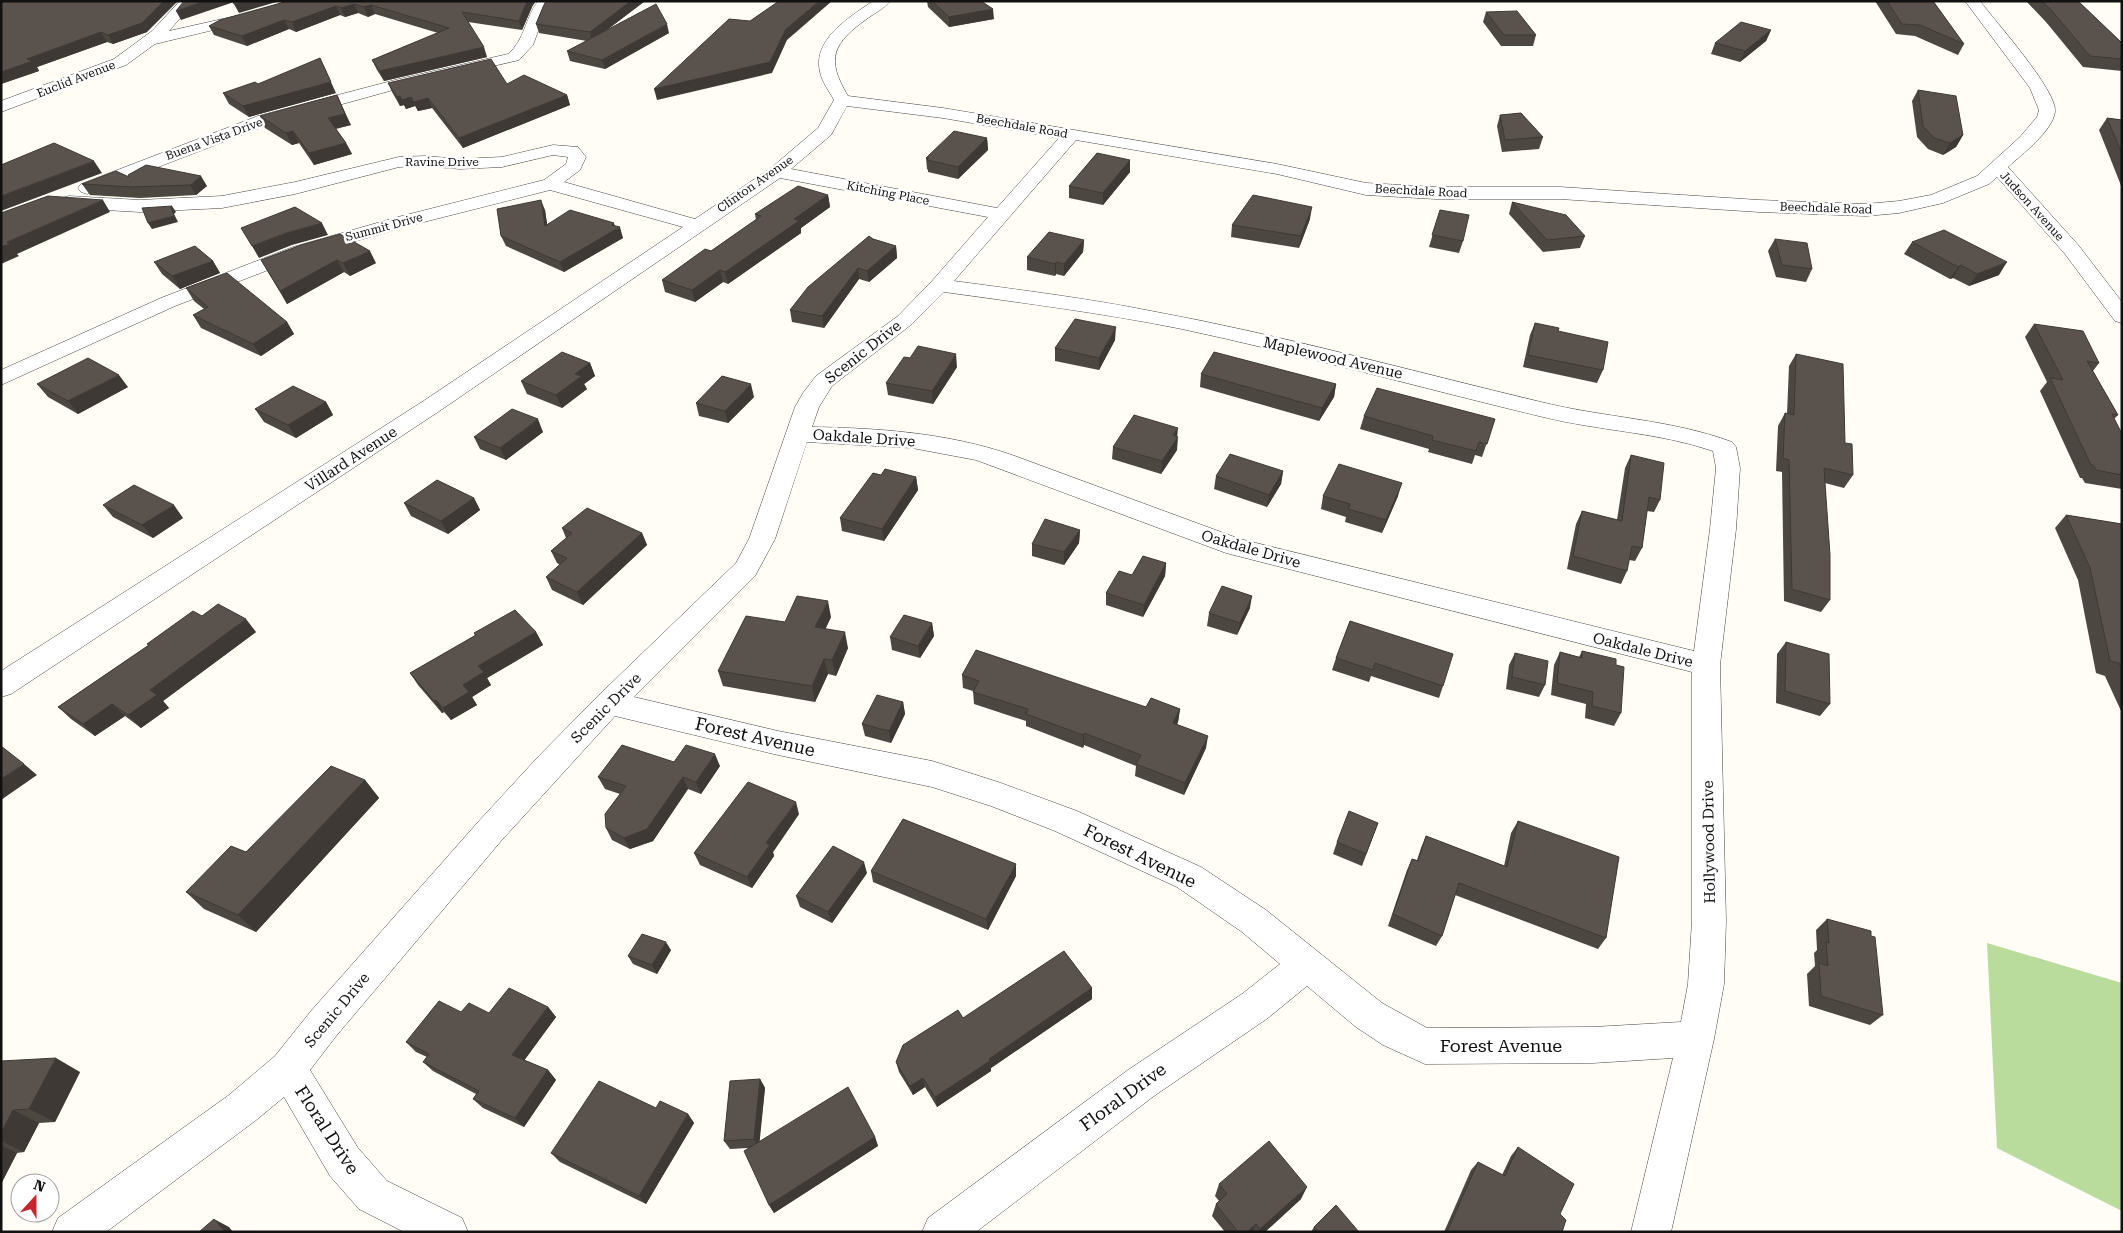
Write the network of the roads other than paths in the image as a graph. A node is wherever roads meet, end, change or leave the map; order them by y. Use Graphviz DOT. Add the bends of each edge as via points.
graph roads {
  1 [pos="188,1"];
  2 [pos="304,1"];
  3 [pos="546,1"];
  4 [pos="883,1"];
  5 [pos="1972,1"];
  6 [pos="149,41"];
  7 [pos="842,100"];
  8 [pos="1,107"];
  9 [pos="1071,135"];
  10 [pos="1998,167"];
  11 [pos="777,172"];
  12 [pos="550,184"];
  13 [pos="56,200"];
  14 [pos="1000,214"];
  15 [pos="696,225"];
  16 [pos="939,285"];
  17 [pos="2122,317"];
  18 [pos="1,378"];
  19 [pos="799,434"];
  20 [pos="1724,447"];
  21 [pos="1706,665"];
  22 [pos="1,686"];
  23 [pos="609,703"];
  24 [pos="1306,965"];
  25 [pos="1696,1039"];
  26 [pos="288,1069"];
  27 [pos="72,1232"];
  28 [pos="448,1232"];
  29 [pos="942,1232"];
  30 [pos="1651,1232"];
  1 -- 6 [label="street, Euclid Avenue"];
  2 -- 6 [label="street"];
  3 -- 13 [label="street, Buena Vista Drive" via="524,50 513,57 264,120"];
  4 -- 7 [label="street" via="836,38 828,51 826,69"];
  5 -- 10 [label="street, Judson Avenue" via="2032,77 2043,94 2047,110 2041,126"];
  6 -- 8 [label="street, Euclid Avenue" via="120,62"];
  7 -- 9 [label="street, Beechdale Road" via="943,112"];
  7 -- 11 [label="street, Clinton Avenue" via="825,131"];
  9 -- 10 [label="street, Beechdale Road" via="1277,169 1366,189 1560,193 1866,210 1899,208 1936,199 1983,180"];
  9 -- 14 [label="street, Scenic Drive"];
  10 -- 17 [label="street, Judson Avenue" via="2072,250"];
  11 -- 14 [label="street, Kitching Place"];
  11 -- 15 [label="street, Clinton Avenue"];
  12 -- 13 [label="street, Ravine Drive" via="574,166 577,157 572,151 553,150 502,162 399,162 222,202 140,206"];
  12 -- 15 [label="street"];
  12 -- 18 [label="street, Summit Drive" via="300,251 168,302"];
  14 -- 16 [label="street, Scenic Drive"];
  15 -- 22 [label="street, Villard Avenue" via="430,407"];
  16 -- 19 [label="street, Scenic Drive" via="905,320 824,381 807,407"];
  16 -- 20 [label="street, Maplewood Avenue" via="1181,323 1366,364 1545,410 1675,432"];
  19 -- 21 [label="street, Oakdale Drive" via="859,435 979,453 1235,547"];
  19 -- 23 [label="street, Scenic Drive" via="762,539 746,570"];
  20 -- 21 [label="street, Hollywood Drive" via="1728,468 1723,529"];
  21 -- 25 [label="street, Hollywood Drive" via="1709,921 1706,984"];
  23 -- 24 [label="street, Forest Avenue" via="778,743 932,774 998,795 1066,821 1190,877 1254,921"];
  23 -- 26 [label="street, Scenic Drive" via="490,832"];
  24 -- 25 [label="street, Forest Avenue" via="1396,1032 1425,1046 1545,1046"];
  24 -- 29 [label="street, Floral Drive" via="1255,1006 1141,1083"];
  25 -- 30 [label="street, Hollywood Drive"];
  26 -- 27 [label="street, Scenic Drive" via="242,1108"];
  26 -- 28 [label="street, Floral Drive" via="344,1162 373,1194"];
}
